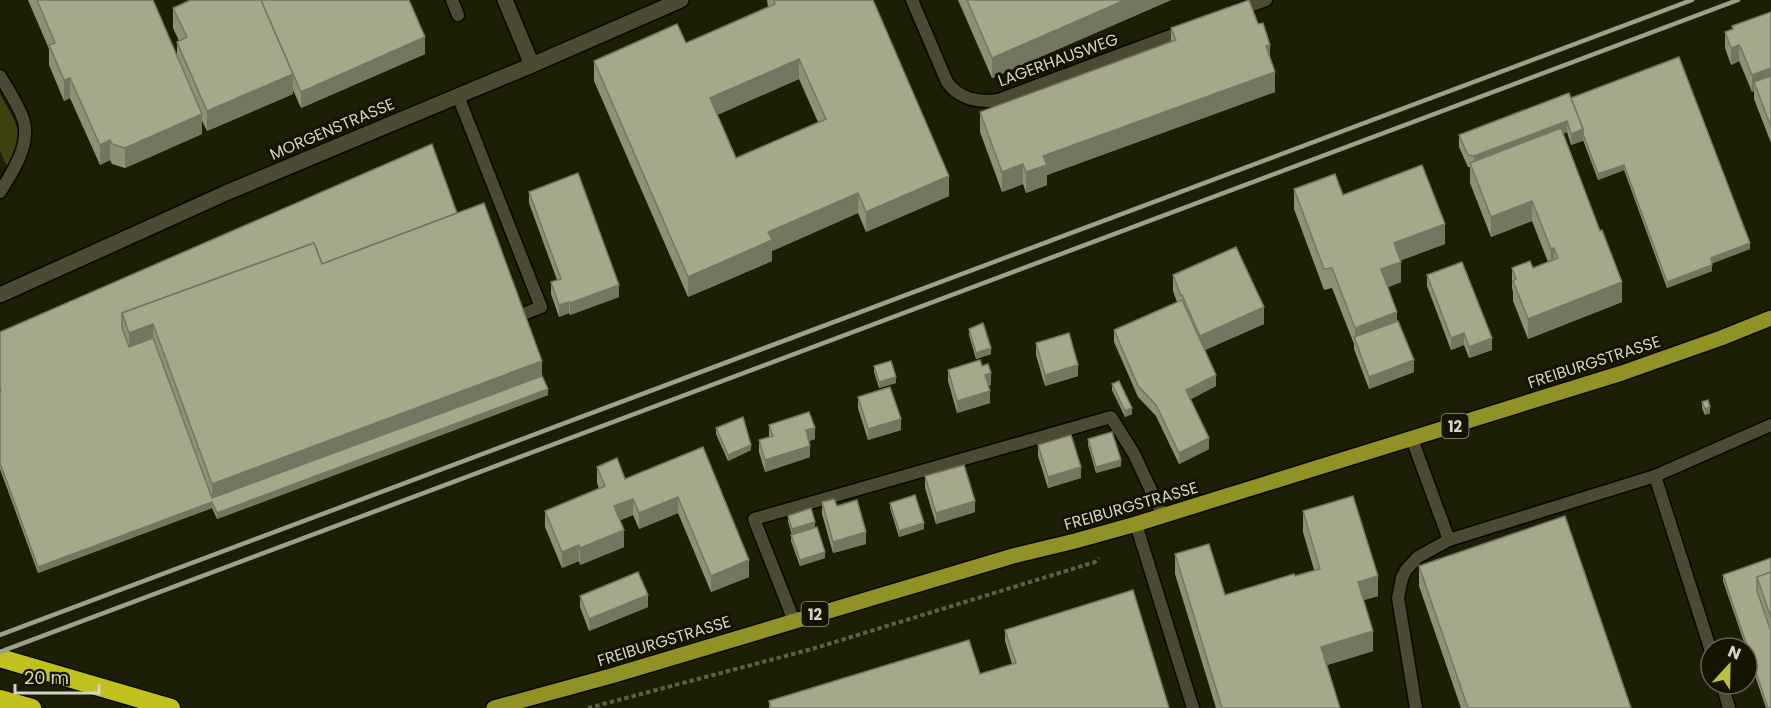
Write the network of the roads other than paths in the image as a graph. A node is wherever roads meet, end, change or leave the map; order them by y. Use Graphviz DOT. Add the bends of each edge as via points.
graph roads {
  1 [pos="452,0"];
  2 [pos="505,0"];
  3 [pos="681,0"];
  4 [pos="912,0"];
  5 [pos="1266,0"];
  6 [pos="458,15"];
  7 [pos="1221,17"];
  8 [pos="1199,25"];
  9 [pos="532,65"];
  10 [pos="0,76"];
  11 [pos="458,96"];
  12 [pos="0,192"];
  13 [pos="0,296"];
  14 [pos="526,313"];
  15 [pos="1771,318"];
  16 [pos="1771,425"];
  17 [pos="1412,439"];
  18 [pos="1655,476"];
  19 [pos="1163,516"];
  20 [pos="1136,524"];
  21 [pos="1449,540"];
  22 [pos="794,621"];
  23 [pos="1706,636"];
  24 [pos="0,658"];
  25 [pos="0,699"];
  26 [pos="32,708"];
  27 [pos="171,708"];
  28 [pos="494,708"];
  29 [pos="1193,708"];
  30 [pos="1416,708"];
  1 -- 6 [label="lane"];
  2 -- 9 [label="street"];
  3 -- 9 [label="street, MORGENSTRASSE"];
  4 -- 8 [label="lane, LAGERHAUSWEG" via="947,82 960,95 979,101 998,100"];
  5 -- 7 [label="lane"];
  9 -- 11 [label="street, MORGENSTRASSE"];
  10 -- 12 [label="lane" via="24,121 26,135"];
  11 -- 13 [label="street, MORGENSTRASSE" via="228,192"];
  11 -- 14 [label="lane" via="541,307"];
  15 -- 17 [label="main road, FREIBURGSTRASSE / 12" via="1642,366"];
  16 -- 18 [label="lane"];
  17 -- 19 [label="main road, FREIBURGSTRASSE / 12"];
  17 -- 21 [label="lane"];
  18 -- 21 [label="lane"];
  18 -- 23 [label="lane"];
  19 -- 20 [label="main road, FREIBURGSTRASSE / 12"];
  19 -- 22 [label="lane" via="1134,454 1111,417 807,503 754,519"];
  20 -- 22 [label="main road, FREIBURGSTRASSE / 12"];
  20 -- 29 [label="lane"];
  21 -- 30 [label="lane" via="1418,557 1406,570 1398,598"];
  22 -- 28 [label="main road, FREIBURGSTRASSE / 12"];
  24 -- 27 [label="highway"];
  25 -- 26 [label="highway"];
}
